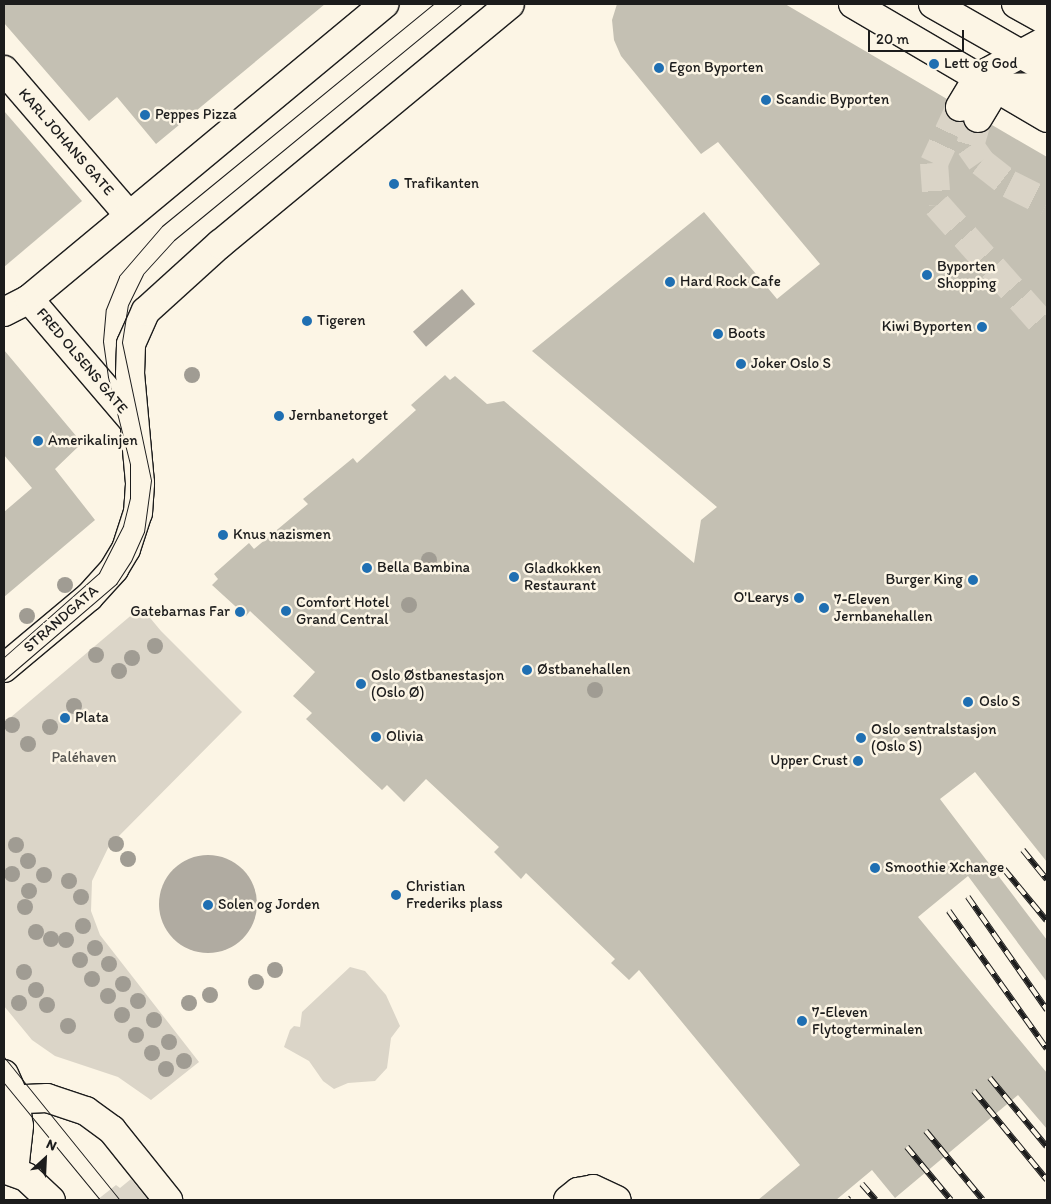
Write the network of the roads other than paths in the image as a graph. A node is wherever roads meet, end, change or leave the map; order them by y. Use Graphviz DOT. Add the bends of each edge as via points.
graph roads {
  1 [pos="384,4"];
  2 [pos="510,4"];
  3 [pos="853,4"];
  4 [pos="933,4"];
  5 [pos="1016,4"];
  6 [pos="1047,21"];
  7 [pos="1047,40"];
  8 [pos="1020,54"];
  9 [pos="1047,69"];
  10 [pos="4,70"];
  11 [pos="987,82"];
  12 [pos="1047,87"];
  13 [pos="969,112"];
  14 [pos="1047,118"];
  15 [pos="128,214"];
  16 [pos="29,299"];
  17 [pos="4,312"];
  18 [pos="134,422"];
  19 [pos="4,668"];
  20 [pos="4,1074"];
  21 [pos="9,1099"];
  22 [pos="9,1170"];
  23 [pos="51,1200"];
  24 [pos="168,1200"];
  25 [pos="568,1200"];
  26 [pos="617,1200"];
  1 -- 15 [label="main road"];
  2 -- 18 [label="main road" via="220,244 146,311 131,344"];
  3 -- 11 [label="main road"];
  4 -- 8 [label="main road"];
  5 -- 6 [label="main road"];
  7 -- 8 [label="main road"];
  8 -- 9 [label="main road"];
  8 -- 11 [label="main road"];
  10 -- 15 [label="main road, KARL JOHANS GATE"];
  11 -- 12 [label="main road"];
  11 -- 13 [label="main road"];
  11 -- 14 [label="main road"];
  15 -- 16 [label="main road"];
  16 -- 17 [label="main road, FRED OLSENS GATE"];
  16 -- 18 [label="main road, FRED OLSENS GATE"];
  18 -- 19 [label="main road, STRANDGATA" via="140,497 126,548 89,597"];
  20 -- 21 [label="main road"];
  21 -- 22 [label="main road" via="20,1126"];
  21 -- 24 [label="main road" via="47,1098 86,1111 112,1130"];
  22 -- 23 [label="main road" via="41,1188"];
  25 -- 26 [label="main road" via="578,1192 593,1189"];
}
